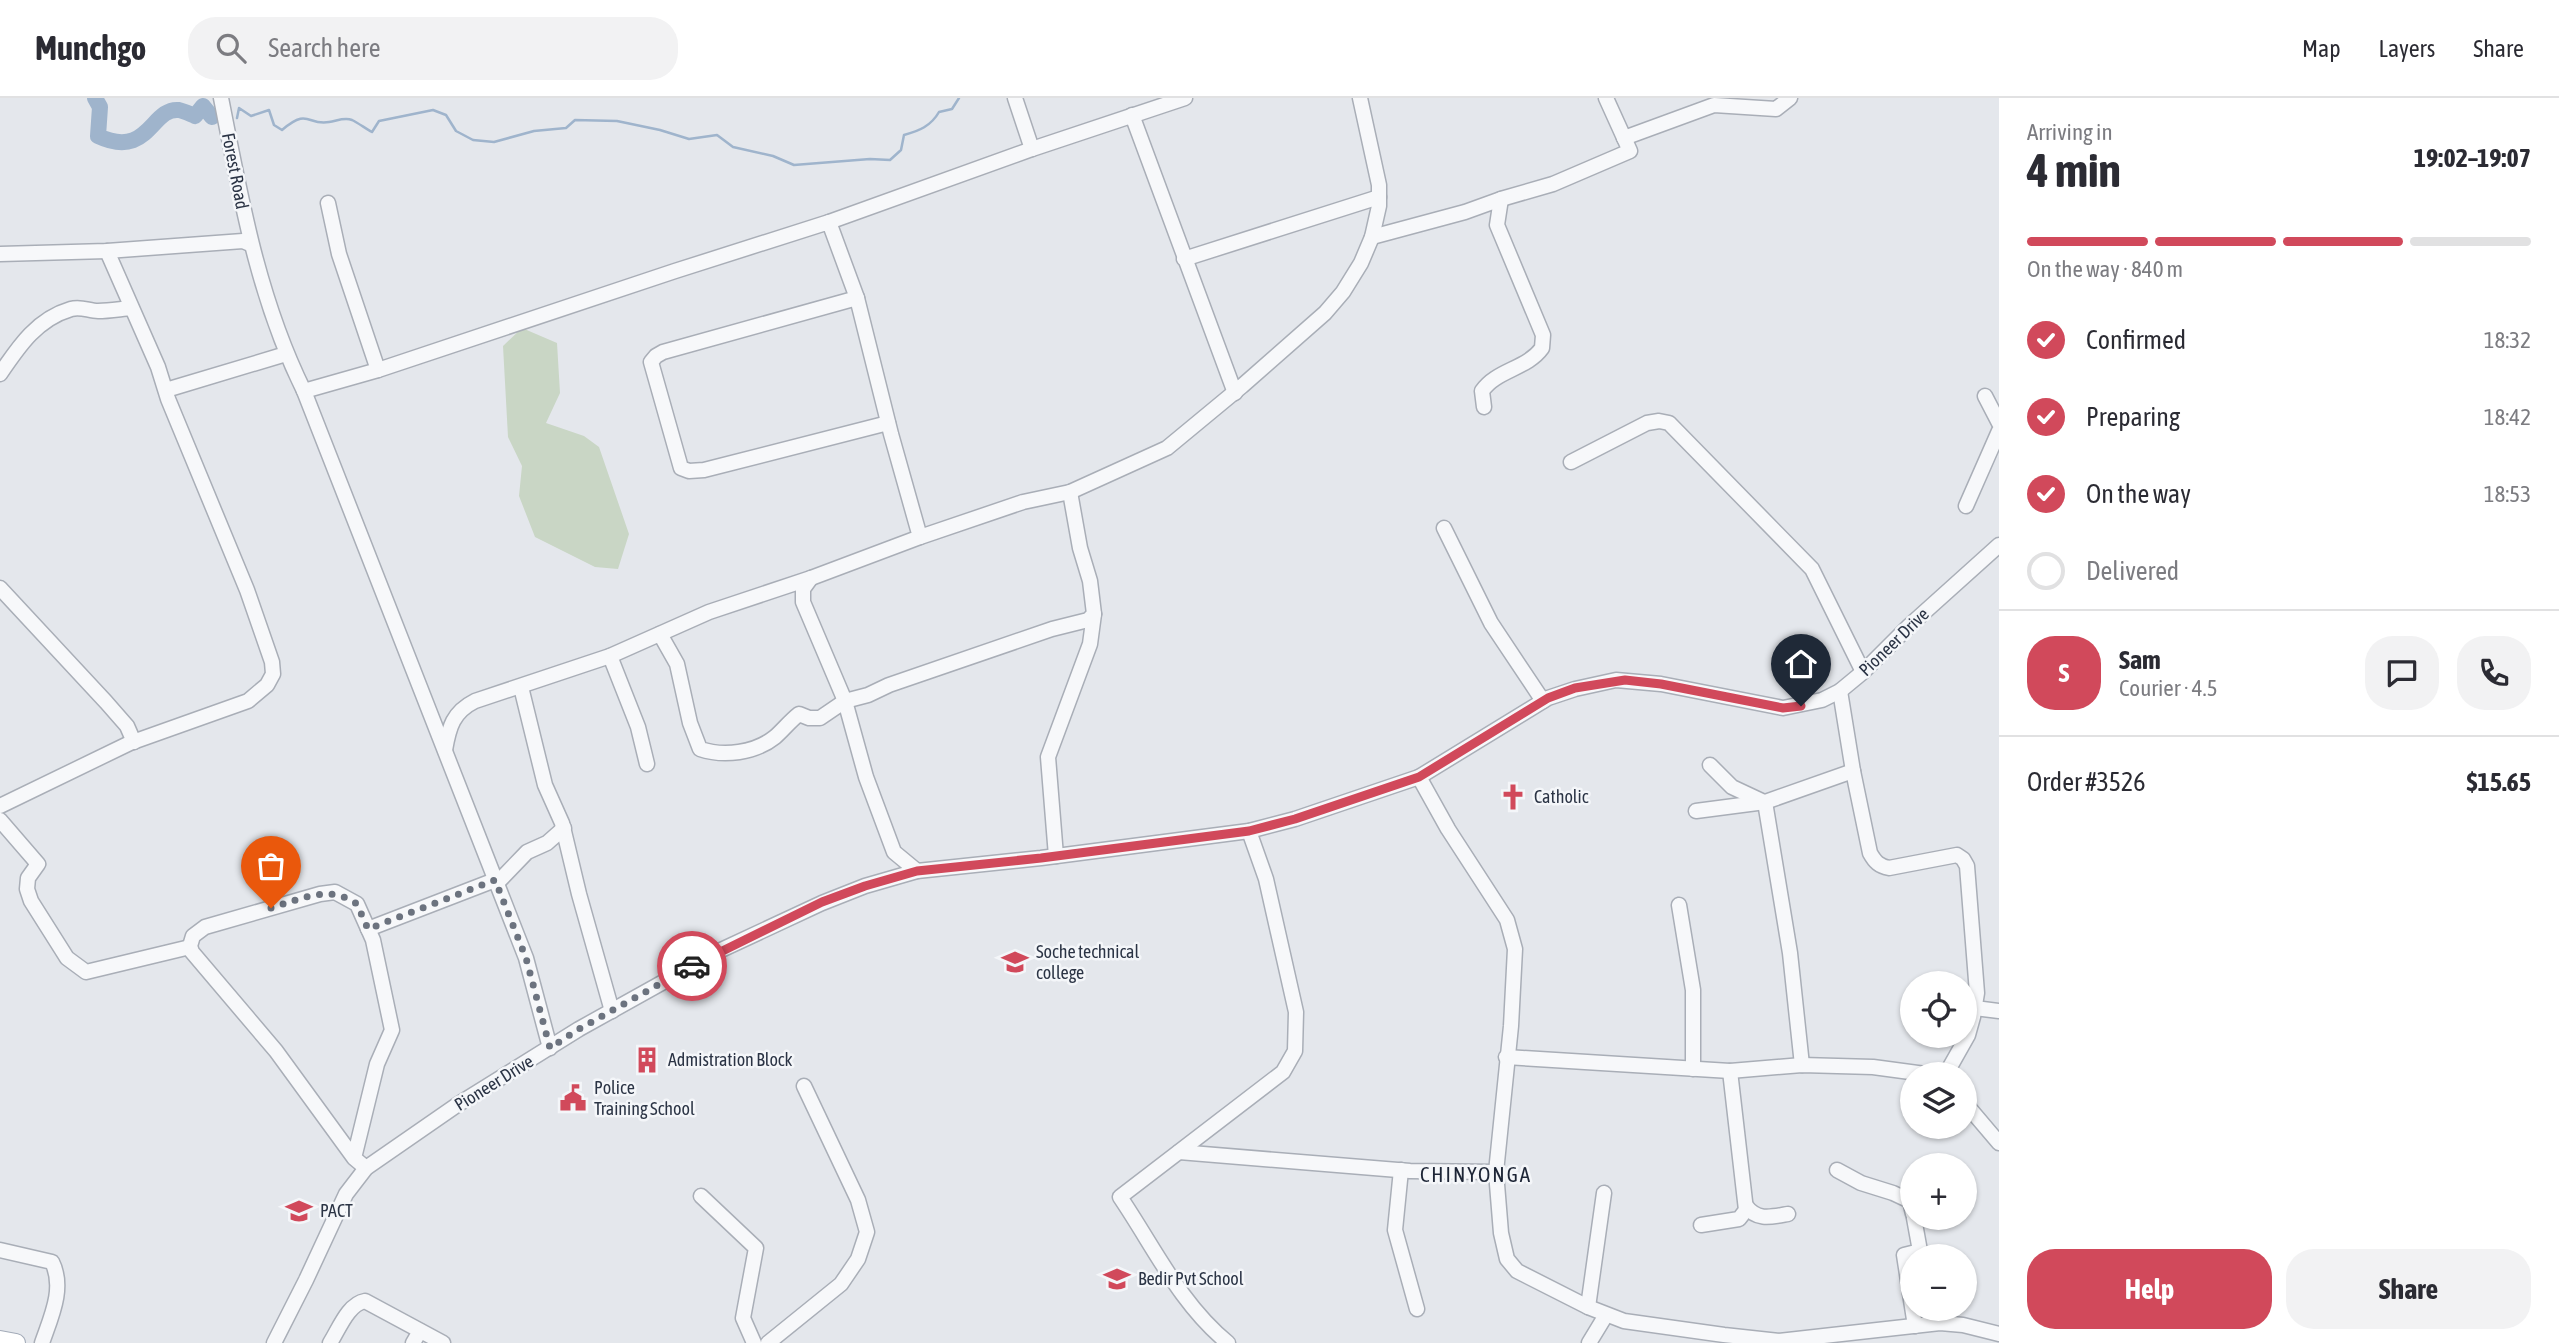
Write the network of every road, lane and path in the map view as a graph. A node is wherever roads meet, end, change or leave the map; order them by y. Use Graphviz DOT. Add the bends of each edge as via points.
graph roads {
  1 [pos="221,98"];
  2 [pos="1015,98"];
  3 [pos="1185,98"];
  4 [pos="1360,98"];
  5 [pos="1606,98"];
  6 [pos="1790,98"];
  7 [pos="1132,115"];
  8 [pos="1624,138"];
  9 [pos="1032,149"];
  10 [pos="1379,197"];
  11 [pos="1501,199"];
  12 [pos="328,203"];
  13 [pos="829,222"];
  14 [pos="1372,237"];
  15 [pos="250,244"];
  16 [pos="107,251"];
  17 [pos="0,254"];
  18 [pos="1184,259"];
  19 [pos="857,298"];
  20 [pos="131,308"];
  21 [pos="286,354"];
  22 [pos="378,370"];
  23 [pos="0,374"];
  24 [pos="166,390"];
  25 [pos="304,391"];
  26 [pos="1235,393"];
  27 [pos="1985,397"];
  28 [pos="1484,407"];
  29 [pos="888,423"];
  30 [pos="1999,423"];
  31 [pos="1999,431"];
  32 [pos="1571,462"];
  33 [pos="1070,492"];
  34 [pos="1966,506"];
  35 [pos="1444,528"];
  36 [pos="920,537"];
  37 [pos="1999,545"];
  38 [pos="811,578"];
  39 [pos="0,587"];
  40 [pos="1094,614"];
  41 [pos="660,634"];
  42 [pos="610,656"];
  43 [pos="1863,672"];
  44 [pos="521,687"];
  45 [pos="1840,691"];
  46 [pos="845,701"];
  47 [pos="1544,701"];
  48 [pos="134,742"];
  49 [pos="445,750"];
  50 [pos="647,764"];
  51 [pos="1710,765"];
  52 [pos="1853,771"];
  53 [pos="1419,777"];
  54 [pos="1765,802"];
  55 [pos="0,806"];
  56 [pos="1696,811"];
  57 [pos="0,820"];
  58 [pos="564,828"];
  59 [pos="1249,831"];
  60 [pos="1056,856"];
  61 [pos="917,871"];
  62 [pos="495,880"];
  63 [pos="1679,905"];
  64 [pos="368,929"];
  65 [pos="190,947"];
  66 [pos="1975,971"];
  67 [pos="1977,1008"];
  68 [pos="612,1011"];
  69 [pos="1999,1011"];
  70 [pos="550,1048"];
  71 [pos="1506,1057"];
  72 [pos="1802,1065"];
  73 [pos="1693,1069"];
  74 [pos="1730,1071"];
  75 [pos="1900,1071"];
  76 [pos="804,1086"];
  77 [pos="1977,1116"];
  78 [pos="1999,1143"];
  79 [pos="1179,1152"];
  80 [pos="354,1157"];
  81 [pos="366,1168"];
  82 [pos="1401,1170"];
  83 [pos="1837,1170"];
  84 [pos="1496,1172"];
  85 [pos="1604,1193"];
  86 [pos="701,1196"];
  87 [pos="1900,1196"];
  88 [pos="1746,1206"];
  89 [pos="1788,1214"];
  90 [pos="1701,1225"];
  91 [pos="1916,1230"];
  92 [pos="0,1250"];
  93 [pos="1588,1307"];
  94 [pos="1417,1309"];
  95 [pos="1606,1315"];
  96 [pos="1915,1326"];
  97 [pos="1999,1334"];
  98 [pos="416,1337"];
  99 [pos="0,1340"];
  100 [pos="1779,1342"];
  101 [pos="16,1343"];
  102 [pos="42,1343"];
  103 [pos="274,1343"];
  104 [pos="330,1343"];
  105 [pos="443,1343"];
  106 [pos="754,1343"];
  107 [pos="768,1343"];
  108 [pos="1228,1343"];
  109 [pos="1589,1343"];
  1 -- 15 [label="street, Forest Road"];
  2 -- 9 [label="street"];
  3 -- 7 [label="street"];
  4 -- 10 [label="street"];
  5 -- 8 [label="street"];
  6 -- 8 [label="street" via="1776,109 1714,105"];
  7 -- 9 [label="street"];
  7 -- 18 [label="street"];
  8 -- 11 [label="street" via="1630,152 1553,184"];
  9 -- 13 [label="street"];
  10 -- 14 [label="street"];
  10 -- 18 [label="street"];
  11 -- 14 [label="street"];
  11 -- 28 [label="street" via="1497,225 1543,335 1542,348 1488,382 1482,391"];
  12 -- 22 [label="street" via="339,254"];
  13 -- 19 [label="street"];
  13 -- 22 [label="street"];
  14 -- 26 [label="street" via="1343,292 1325,313"];
  15 -- 16 [label="street"];
  15 -- 21 [label="street, Forest Road"];
  16 -- 17 [label="street"];
  16 -- 20 [label="street"];
  18 -- 26 [label="street"];
  19 -- 29 [label="street"];
  19 -- 29 [label="street" via="663,352 651,362 681,468 690,471"];
  20 -- 23 [label="street" via="70,309 43,321"];
  20 -- 24 [label="street"];
  21 -- 24 [label="street"];
  21 -- 25 [label="street, Forest Road"];
  22 -- 25 [label="street"];
  24 -- 48 [label="street" via="247,590 273,674 248,701"];
  25 -- 49 [label="street, Forest Road"];
  26 -- 33 [label="street" via="1167,447"];
  27 -- 30 [label="street"];
  29 -- 36 [label="street"];
  31 -- 34 [label="street"];
  32 -- 43 [label="street" via="1647,423 1669,423 1812,569"];
  33 -- 36 [label="street" via="1023,502"];
  33 -- 40 [label="street"];
  35 -- 47 [label="street" via="1491,623"];
  36 -- 38 [label="street"];
  37 -- 43 [label="street, Pioneer Drive"];
  38 -- 41 [label="street" via="709,612"];
  38 -- 46 [label="street" via="803,589 803,602"];
  39 -- 48 [label="street" via="127,726"];
  40 -- 46 [label="street" via="1088,620"];
  40 -- 60 [label="street" via="1090,644 1048,757"];
  41 -- 42 [label="street"];
  41 -- 46 [label="street" via="677,664 700,749 734,753 763,744 797,715 820,718"];
  42 -- 44 [label="street"];
  42 -- 50 [label="street"];
  43 -- 45 [label="street, Pioneer Drive"];
  44 -- 49 [label="street" via="465,706 454,717"];
  44 -- 58 [label="street" via="545,785"];
  45 -- 47 [label="street, Pioneer Drive" via="1783,708 1625,680 1575,688"];
  45 -- 52 [label="street"];
  46 -- 61 [label="street" via="894,852"];
  47 -- 53 [label="street, Pioneer Drive"];
  48 -- 55 [label="street"];
  49 -- 62 [label="street, Forest Road"];
  51 -- 54 [label="street" via="1732,787"];
  52 -- 54 [label="street"];
  52 -- 66 [label="street" via="1870,853 1881,867 1949,855 1964,859"];
  53 -- 59 [label="street, Pioneer Drive"];
  53 -- 71 [label="street" via="1512,934 1515,978"];
  54 -- 56 [label="street"];
  54 -- 72 [label="street" via="1790,953"];
  57 -- 65 [label="street" via="38,864 28,878 27,889 42,920 66,958 86,972"];
  58 -- 62 [label="street"];
  58 -- 68 [label="street"];
  59 -- 60 [label="street, Pioneer Drive"];
  59 -- 79 [label="street" via="1285,956 1296,1012 1295,1051 1283,1073"];
  60 -- 61 [label="street, Pioneer Drive"];
  61 -- 68 [label="street, Pioneer Drive" via="822,902 719,951"];
  62 -- 64 [label="street"];
  62 -- 70 [label="street, Forest Road" via="526,958"];
  63 -- 73 [label="street" via="1693,990"];
  64 -- 65 [label="street" via="357,904 335,892 205,927 193,936"];
  64 -- 80 [label="street" via="392,1030 377,1064"];
  65 -- 80 [label="street" via="276,1051"];
  67 -- 69 [label="street"];
  68 -- 70 [label="street, Pioneer Drive"];
  70 -- 81 [label="street, Pioneer Drive"];
  71 -- 73 [label="street"];
  71 -- 84 [label="street"];
  72 -- 74 [label="street"];
  72 -- 75 [label="street"];
  73 -- 74 [label="street"];
  74 -- 88 [label="street"];
  76 -- 107 [label="street" via="858,1200 867,1231 858,1259 841,1284"];
  77 -- 78 [label="street"];
  79 -- 82 [label="street"];
  79 -- 108 [label="street" via="1120,1197 1183,1295"];
  80 -- 81 [label="street"];
  81 -- 103 [label="street, Pioneer Drive" via="346,1194"];
  82 -- 84 [label="street"];
  82 -- 94 [label="street" via="1395,1230"];
  83 -- 87 [label="street"];
  84 -- 93 [label="street" via="1497,1208 1507,1259 1517,1270"];
  85 -- 93 [label="street"];
  86 -- 106 [label="street" via="757,1248 743,1318"];
  88 -- 89 [label="street" via="1758,1217"];
  88 -- 90 [label="street" via="1739,1219"];
  91 -- 96 [label="street" via="1920,1251 1904,1255"];
  92 -- 102 [label="street" via="52,1262 58,1283"];
  93 -- 95 [label="street"];
  95 -- 100 [label="street"];
  95 -- 109 [label="street"];
  96 -- 97 [label="street" via="1963,1325"];
  96 -- 100 [label="street"];
  98 -- 104 [label="street" via="361,1301"];
  98 -- 105 [label="street"];
  99 -- 101 [label="main road"];
}
